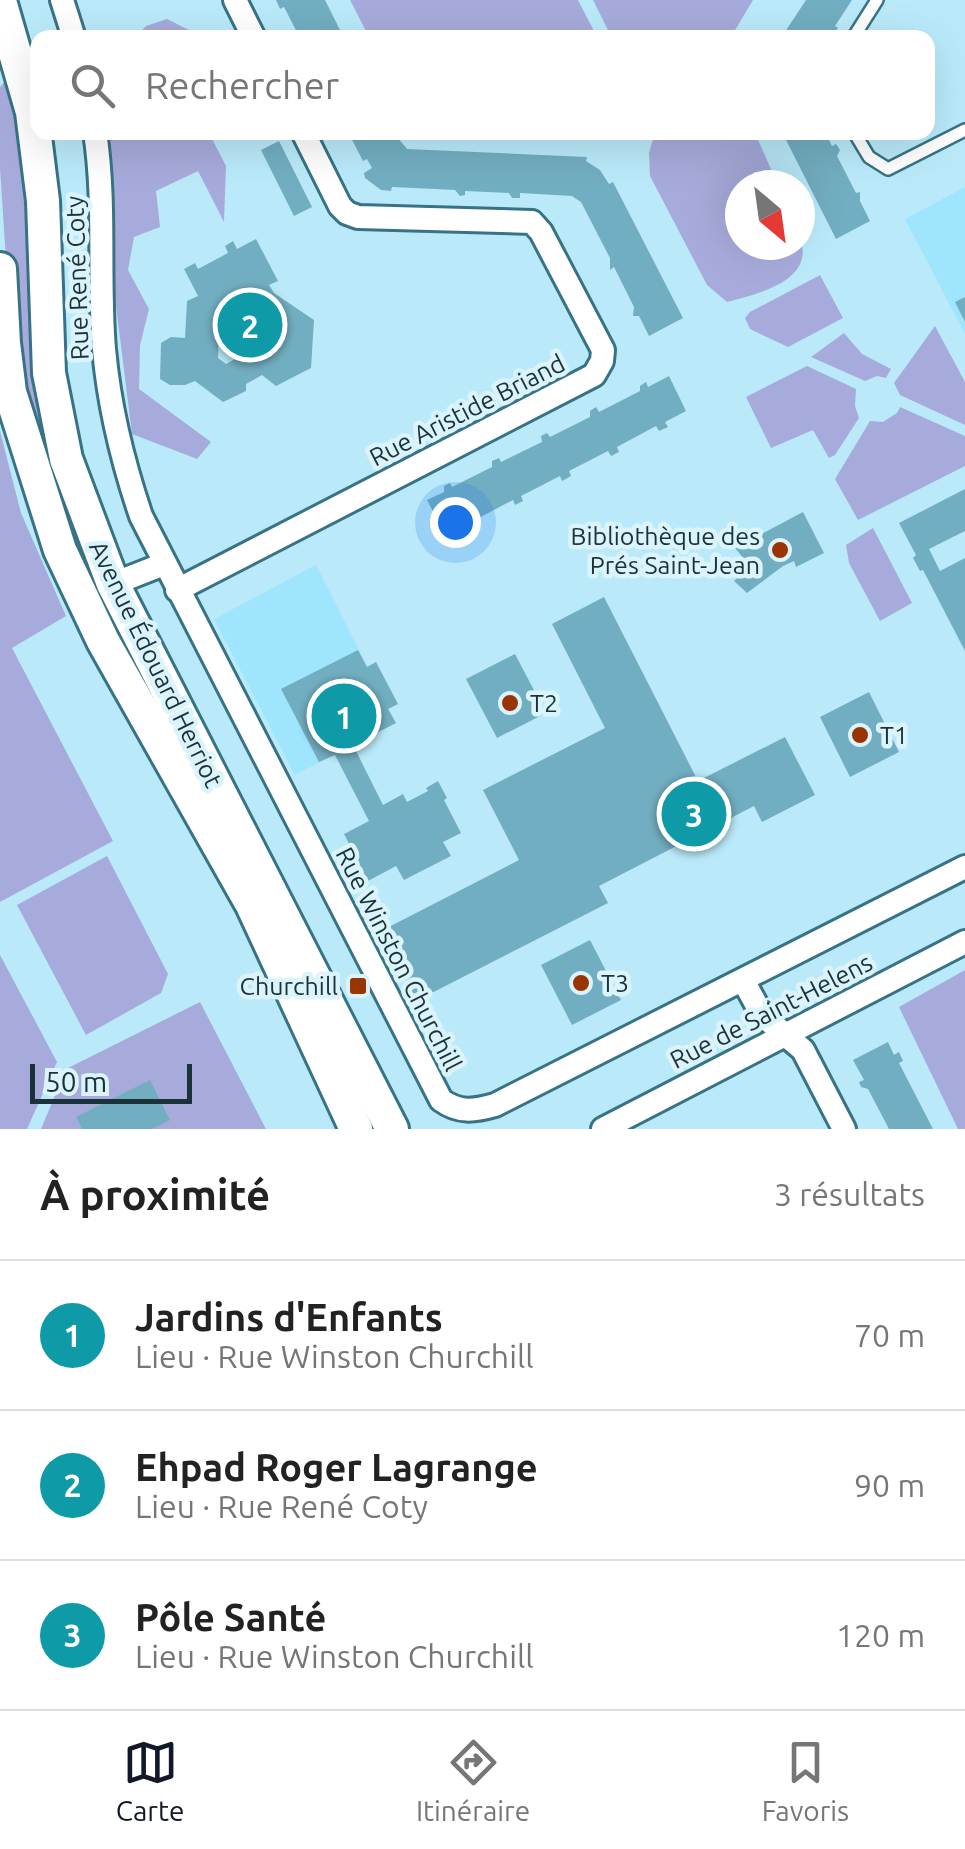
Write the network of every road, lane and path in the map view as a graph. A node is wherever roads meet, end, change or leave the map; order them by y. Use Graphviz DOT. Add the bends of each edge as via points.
graph roads {
  1 [pos="62,0"];
  2 [pos="235,0"];
  3 [pos="877,0"];
  4 [pos="0,1"];
  5 [pos="71,30"];
  6 [pos="250,30"];
  7 [pos="857,30"];
  8 [pos="30,105"];
  9 [pos="965,130"];
  10 [pos="36,140"];
  11 [pos="95,140"];
  12 [pos="306,140"];
  13 [pos="858,140"];
  14 [pos="0,269"];
  15 [pos="164,564"];
  16 [pos="113,584"];
  17 [pos="177,590"];
  18 [pos="965,867"];
  19 [pos="965,942"];
  20 [pos="743,980"];
  21 [pos="786,1034"];
  22 [pos="383,1126"];
  23 [pos="603,1129"];
  24 [pos="844,1129"];
  1 -- 5 [label="street"];
  2 -- 6 [label="street"];
  3 -- 7 [label="lane"];
  4 -- 8 [label="main road, Avenue Édouard Herriot"];
  9 -- 13 [label="lane" via="888,169 868,157"];
  10 -- 16 [label="main road, Avenue Édouard Herriot" via="48,373 66,458"];
  11 -- 15 [label="street, Rue René Coty" via="110,387 130,482"];
  12 -- 17 [label="street, Rue Aristide Briand" via="347,213 532,222 602,361 594,375"];
  14 -- 22 [label="main road, Avenue Édouard Herriot" via="10,392 60,550 103,641"];
  15 -- 16 [label="street"];
  15 -- 17 [label="street, Rue René Coty"];
  16 -- 22 [label="main road, Avenue Édouard Herriot"];
  17 -- 20 [label="street, Rue Winston Churchill" via="440,1100 453,1109 495,1104"];
  18 -- 20 [label="street, Rue Winston Churchill"];
  19 -- 21 [label="street, Rue de Saint-Helens"];
  20 -- 21 [label="street" via="762,1015"];
  21 -- 23 [label="street, Rue de Saint-Helens"];
  21 -- 24 [label="street" via="803,1050"];
}
